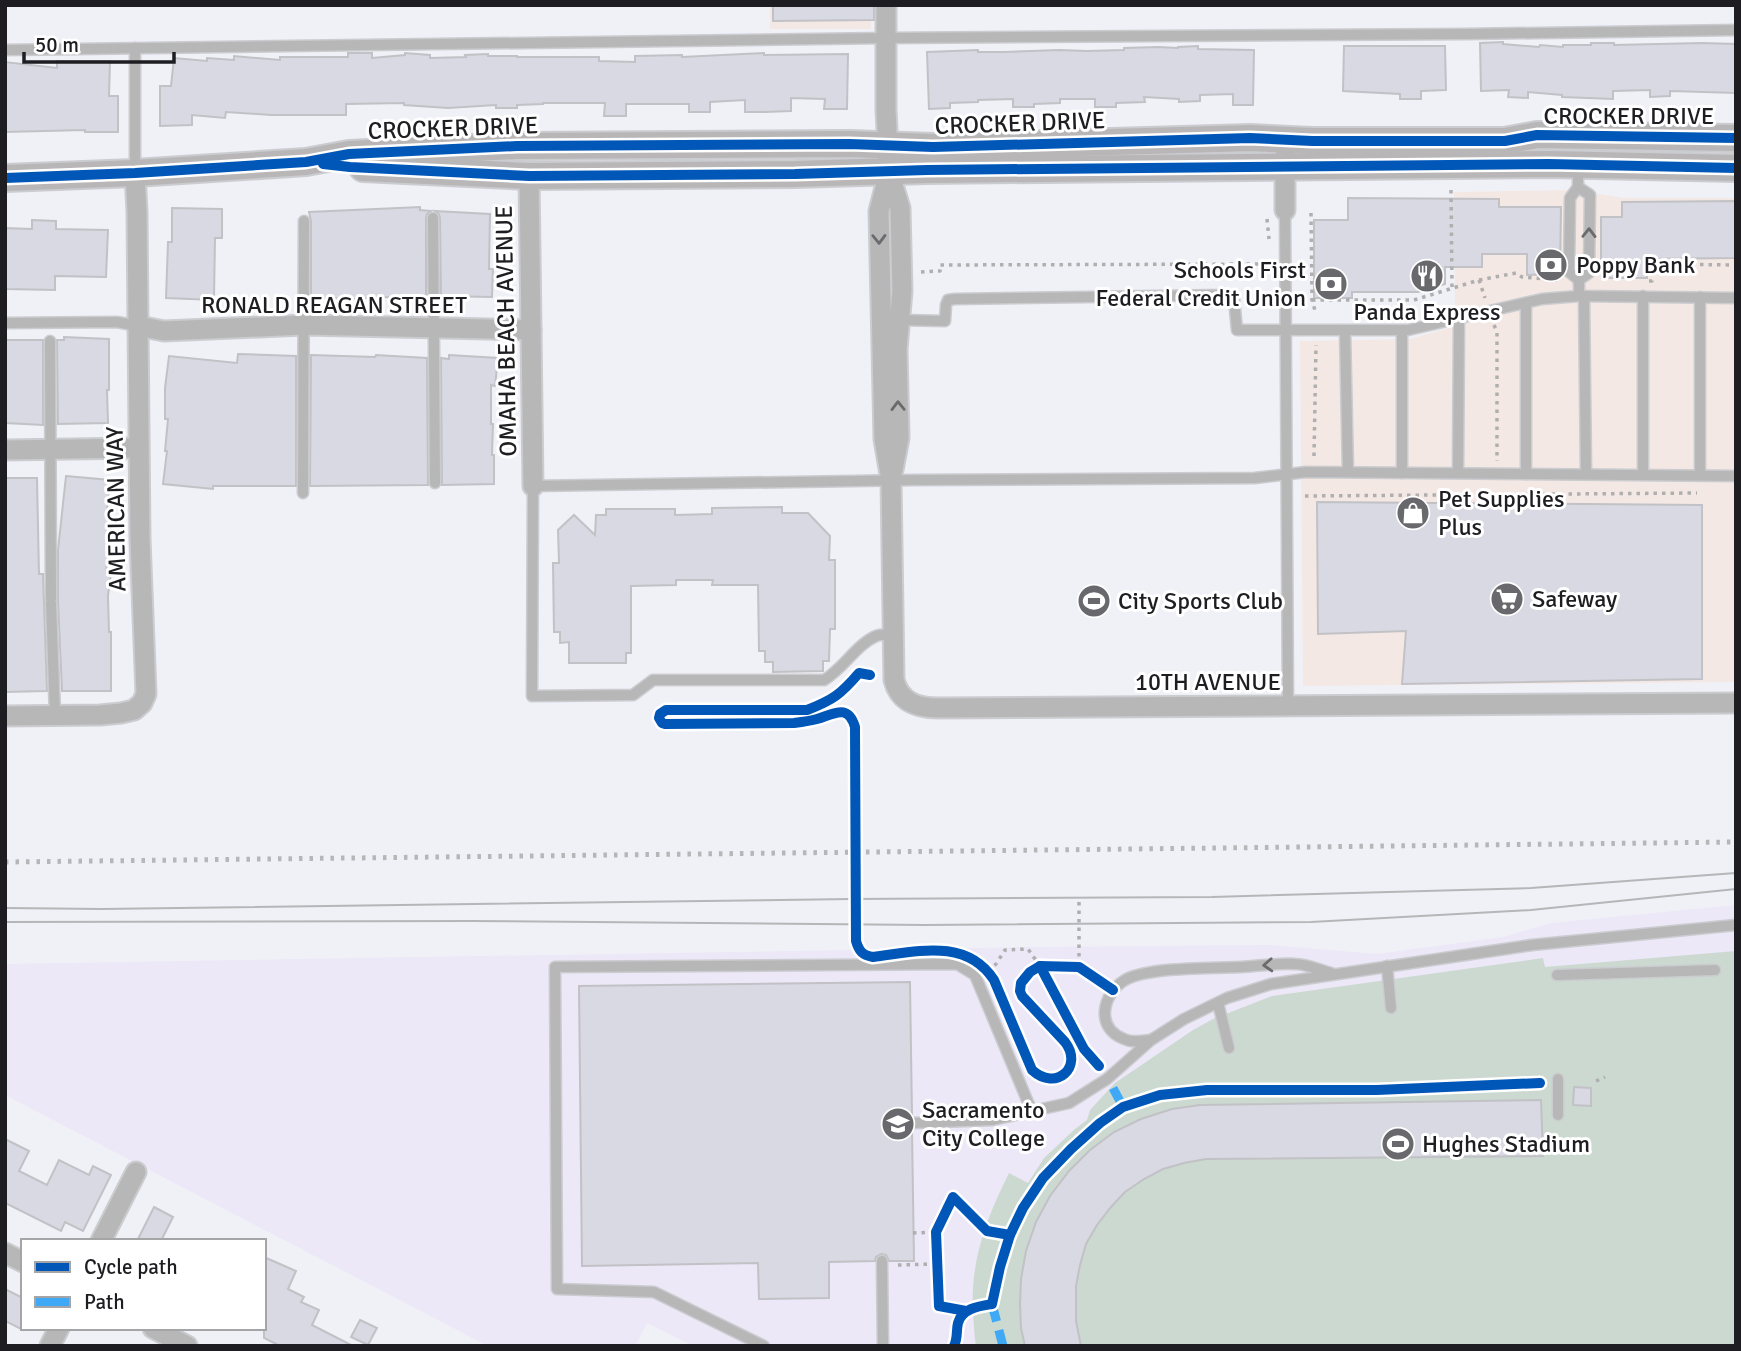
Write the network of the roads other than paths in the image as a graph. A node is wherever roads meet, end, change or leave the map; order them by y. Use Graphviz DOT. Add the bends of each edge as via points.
graph roads {
  1 [pos="886,5"];
  2 [pos="1736,30"];
  3 [pos="886,38"];
  4 [pos="135,48"];
  5 [pos="5,50"];
  6 [pos="1736,138"];
  7 [pos="1285,140"];
  8 [pos="889,159"];
  9 [pos="306,162"];
  10 [pos="1285,168"];
  11 [pos="1736,168"];
  12 [pos="135,173"];
  13 [pos="529,176"];
  14 [pos="1578,176"];
  15 [pos="5,178"];
  16 [pos="1285,209"];
  17 [pos="433,218"];
  18 [pos="304,221"];
  19 [pos="1579,280"];
  20 [pos="1582,296"];
  21 [pos="1643,296"];
  22 [pos="1699,297"];
  23 [pos="1736,298"];
  24 [pos="1526,303"];
  25 [pos="1459,318"];
  26 [pos="900,320"];
  27 [pos="5,323"];
  28 [pos="304,325"];
  29 [pos="138,326"];
  30 [pos="435,328"];
  31 [pos="531,330"];
  32 [pos="1285,330"];
  33 [pos="1345,331"];
  34 [pos="1402,331"];
  35 [pos="50,341"];
  36 [pos="138,448"];
  37 [pos="5,450"];
  38 [pos="51,450"];
  39 [pos="1348,472"];
  40 [pos="1402,473"];
  41 [pos="1458,473"];
  42 [pos="1526,474"];
  43 [pos="1586,474"];
  44 [pos="1286,475"];
  45 [pos="1643,475"];
  46 [pos="1700,475"];
  47 [pos="1736,476"];
  48 [pos="891,480"];
  49 [pos="435,483"];
  50 [pos="533,486"];
  51 [pos="303,493"];
  52 [pos="893,634"];
  53 [pos="1736,703"];
  54 [pos="1288,706"];
  55 [pos="55,715"];
  56 [pos="5,716"];
  57 [pos="1736,925"];
  58 [pos="1387,967"];
  59 [pos="1715,970"];
  60 [pos="1335,974"];
  61 [pos="1557,975"];
  62 [pos="1218,1003"];
  63 [pos="1391,1008"];
  64 [pos="1151,1040"];
  65 [pos="1229,1048"];
  66 [pos="1558,1079"];
  67 [pos="1032,1112"];
  68 [pos="1558,1115"];
  69 [pos="912,1122"];
  70 [pos="136,1172"];
  71 [pos="102,1239"];
  72 [pos="5,1253"];
  73 [pos="21,1261"];
  74 [pos="882,1261"];
  75 [pos="57,1330"];
  76 [pos="157,1330"];
  77 [pos="50,1346"];
  78 [pos="187,1346"];
  79 [pos="764,1346"];
  80 [pos="883,1346"];
  1 -- 3 [label="street, 10TH AVENUE"];
  2 -- 3 [label="lane"];
  3 -- 4 [label="lane"];
  3 -- 8 [label="street, 10TH AVENUE"];
  4 -- 5 [label="lane"];
  4 -- 12 [label="lane"];
  6 -- 7 [label="street, CROCKER DRIVE" via="1536,135 1505,141"];
  7 -- 8 [label="street, CROCKER DRIVE" via="933,147"];
  7 -- 10 [label="street"];
  8 -- 9 [label="street, CROCKER DRIVE" via="849,144 517,146 349,153"];
  8 -- 10 [label="street, CROCKER DRIVE"];
  8 -- 13 [label="street, CROCKER DRIVE" via="795,174"];
  8 -- 26 [label="street, 10TH AVENUE" via="900,208"];
  8 -- 48 [label="street, 10TH AVENUE, one-way" via="879,211 884,439"];
  9 -- 12 [label="street, CROCKER DRIVE"];
  9 -- 13 [label="street, CROCKER DRIVE"];
  10 -- 14 [label="street, CROCKER DRIVE"];
  10 -- 16 [label="street"];
  11 -- 14 [label="street, CROCKER DRIVE"];
  12 -- 15 [label="street, CROCKER DRIVE"];
  12 -- 29 [label="street, AMERICAN WAY"];
  13 -- 31 [label="street, OMAHA BEACH AVENUE"];
  14 -- 19 [label="lane" via="1570,198 1569,272"];
  19 -- 14 [label="lane, one-way" via="1589,273 1590,195"];
  16 -- 32 [label="lane"];
  17 -- 30 [label="lane"];
  18 -- 28 [label="lane"];
  19 -- 20 [label="lane"];
  20 -- 21 [label="lane"];
  20 -- 24 [label="lane"];
  20 -- 43 [label="lane"];
  21 -- 22 [label="lane"];
  21 -- 45 [label="lane"];
  22 -- 23 [label="lane"];
  22 -- 46 [label="lane"];
  24 -- 25 [label="lane"];
  24 -- 42 [label="lane"];
  25 -- 34 [label="lane"];
  25 -- 41 [label="lane"];
  26 -- 32 [label="lane" via="945,321 948,300 955,299 1227,295 1236,304 1237,330"];
  48 -- 26 [label="street, 10TH AVENUE, one-way" via="899,438"];
  27 -- 29 [label="lane" via="117,322"];
  28 -- 29 [label="street, RONALD REAGAN STREET" via="164,331"];
  28 -- 30 [label="street, RONALD REAGAN STREET"];
  28 -- 51 [label="lane"];
  29 -- 36 [label="street, AMERICAN WAY"];
  30 -- 31 [label="street, RONALD REAGAN STREET"];
  30 -- 49 [label="lane"];
  31 -- 50 [label="street, OMAHA BEACH AVENUE"];
  32 -- 33 [label="lane"];
  32 -- 44 [label="lane"];
  33 -- 34 [label="lane"];
  33 -- 39 [label="lane"];
  34 -- 40 [label="lane"];
  35 -- 38 [label="lane"];
  36 -- 38 [label="street"];
  36 -- 55 [label="street, AMERICAN WAY" via="146,694 134,710"];
  37 -- 38 [label="street"];
  38 -- 55 [label="lane"];
  39 -- 40 [label="lane"];
  39 -- 44 [label="lane"];
  40 -- 41 [label="lane"];
  41 -- 42 [label="lane"];
  42 -- 43 [label="lane"];
  43 -- 45 [label="lane"];
  44 -- 48 [label="lane"];
  44 -- 54 [label="lane"];
  45 -- 46 [label="lane"];
  46 -- 47 [label="lane"];
  48 -- 50 [label="lane"];
  48 -- 52 [label="street, 10TH AVENUE"];
  50 -- 52 [label="lane" via="532,696 633,695 653,680 824,680 876,636"];
  52 -- 54 [label="street, 10TH AVENUE" via="896,688 908,703 928,708"];
  53 -- 54 [label="street, 10TH AVENUE"];
  55 -- 56 [label="street, AMERICAN WAY"];
  57 -- 58 [label="lane" via="1556,943"];
  58 -- 60 [label="lane"];
  58 -- 63 [label="lane"];
  59 -- 61 [label="lane"];
  60 -- 62 [label="lane" via="1271,984"];
  60 -- 64 [label="lane, one-way" via="1296,964 1169,971 1126,979 1107,1000 1107,1022 1121,1039"];
  62 -- 64 [label="lane"];
  62 -- 65 [label="lane"];
  64 -- 67 [label="lane" via="1107,1079 1069,1103"];
  66 -- 68 [label="lane"];
  67 -- 69 [label="lane" via="992,1120"];
  67 -- 79 [label="lane" via="975,975 957,964 555,967 557,1289 654,1292"];
  70 -- 71 [label="street"];
  72 -- 73 [label="street"];
  74 -- 80 [label="lane"];
  75 -- 77 [label="street"];
  76 -- 78 [label="street"];
}
